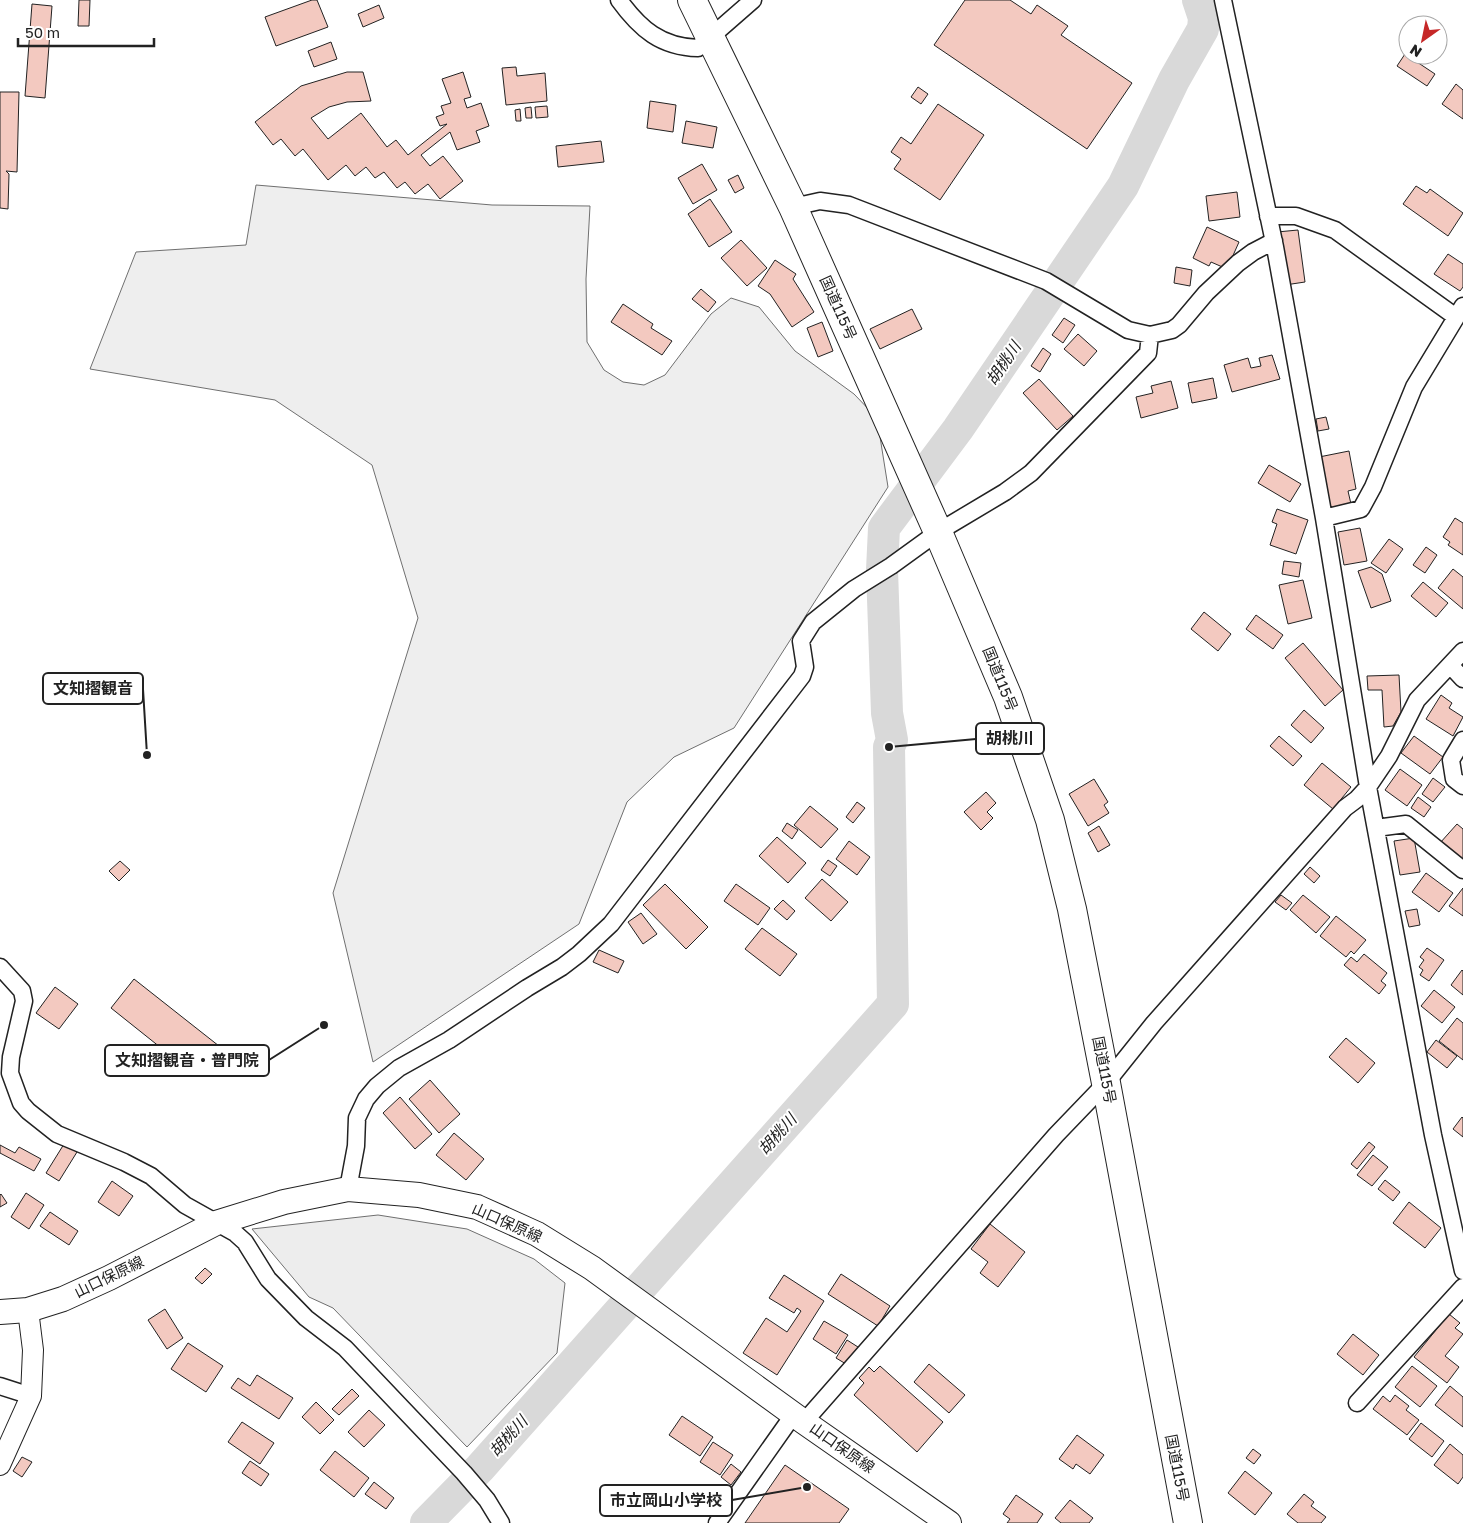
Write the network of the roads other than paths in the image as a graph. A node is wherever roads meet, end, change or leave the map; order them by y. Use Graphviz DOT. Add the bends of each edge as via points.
graph roads {
  1 [pos="619,0"];
  2 [pos="692,0"];
  3 [pos="753,0"];
  4 [pos="1223,0"];
  5 [pos="710,39"];
  6 [pos="793,207"];
  7 [pos="1268,216"];
  8 [pos="1274,241"];
  9 [pos="1459,312"];
  10 [pos="1150,335"];
  11 [pos="1324,518"];
  12 [pos="938,532"];
  13 [pos="1463,651"];
  14 [pos="1450,666"];
  15 [pos="1463,679"];
  16 [pos="1463,740"];
  17 [pos="1463,786"];
  18 [pos="1368,787"];
  19 [pos="1376,828"];
  20 [pos="1463,870"];
  21 [pos="0,967"];
  22 [pos="1106,1083"];
  23 [pos="348,1189"];
  24 [pos="216,1223"];
  25 [pos="1463,1271"];
  26 [pos="1463,1288"];
  27 [pos="28,1310"];
  28 [pos="0,1312"];
  29 [pos="0,1386"];
  30 [pos="31,1396"];
  31 [pos="1357,1403"];
  32 [pos="799,1418"];
  33 [pos="0,1465"];
  34 [pos="501,1523"];
  35 [pos="717,1523"];
  36 [pos="949,1523"];
  37 [pos="1188,1523"];
  1 -- 5 [label="street" via="635,22 660,41 698,48"];
  2 -- 5 [label="highway, 国道115号"];
  3 -- 5 [label="street"];
  4 -- 7 [label="street"];
  5 -- 6 [label="highway, 国道115号"];
  6 -- 10 [label="street" via="820,201 849,205 1046,281 1128,330"];
  6 -- 12 [label="highway, 国道115号"];
  7 -- 8 [label="street"];
  7 -- 9 [label="street" via="1296,216 1335,230"];
  8 -- 10 [label="street" via="1238,264 1172,330"];
  8 -- 11 [label="street"];
  9 -- 11 [label="street" via="1414,387 1363,506 1351,513"];
  10 -- 12 [label="street" via="1148,353 1031,473"];
  11 -- 18 [label="street"];
  12 -- 22 [label="highway, 国道115号" via="1008,697 1050,820 1072,909"];
  12 -- 23 [label="street" via="854,589 813,622 801,642 805,667 802,676 611,924 562,967 400,1068 377,1086 357,1118 356,1146"];
  13 -- 14 [label="street"];
  14 -- 15 [label="street"];
  14 -- 18 [label="street" via="1413,706 1389,756"];
  16 -- 17 [label="street" via="1451,760 1454,778"];
  18 -- 19 [label="street"];
  18 -- 22 [label="street" via="1345,808 1154,1023"];
  19 -- 20 [label="street" via="1406,824"];
  19 -- 25 [label="street"];
  21 -- 24 [label="street" via="22,991 24,1001 10,1073 21,1103 57,1134 151,1176 185,1205"];
  22 -- 32 [label="street"];
  22 -- 37 [label="highway, 国道115号"];
  23 -- 24 [label="main road, 山口保原線" via="284,1202"];
  23 -- 32 [label="main road, 山口保原線" via="419,1195 478,1207 537,1234 592,1268"];
  24 -- 27 [label="main road, 山口保原線" via="110,1278"];
  24 -- 34 [label="street" via="245,1242 268,1279 306,1318 345,1348 457,1466 487,1500"];
  26 -- 31 [label="street"];
  27 -- 28 [label="main road, 山口保原線"];
  27 -- 30 [label="street" via="34,1350"];
  29 -- 30 [label="street"];
  30 -- 33 [label="street"];
  32 -- 35 [label="street"];
  32 -- 36 [label="main road, 山口保原線"];
}
